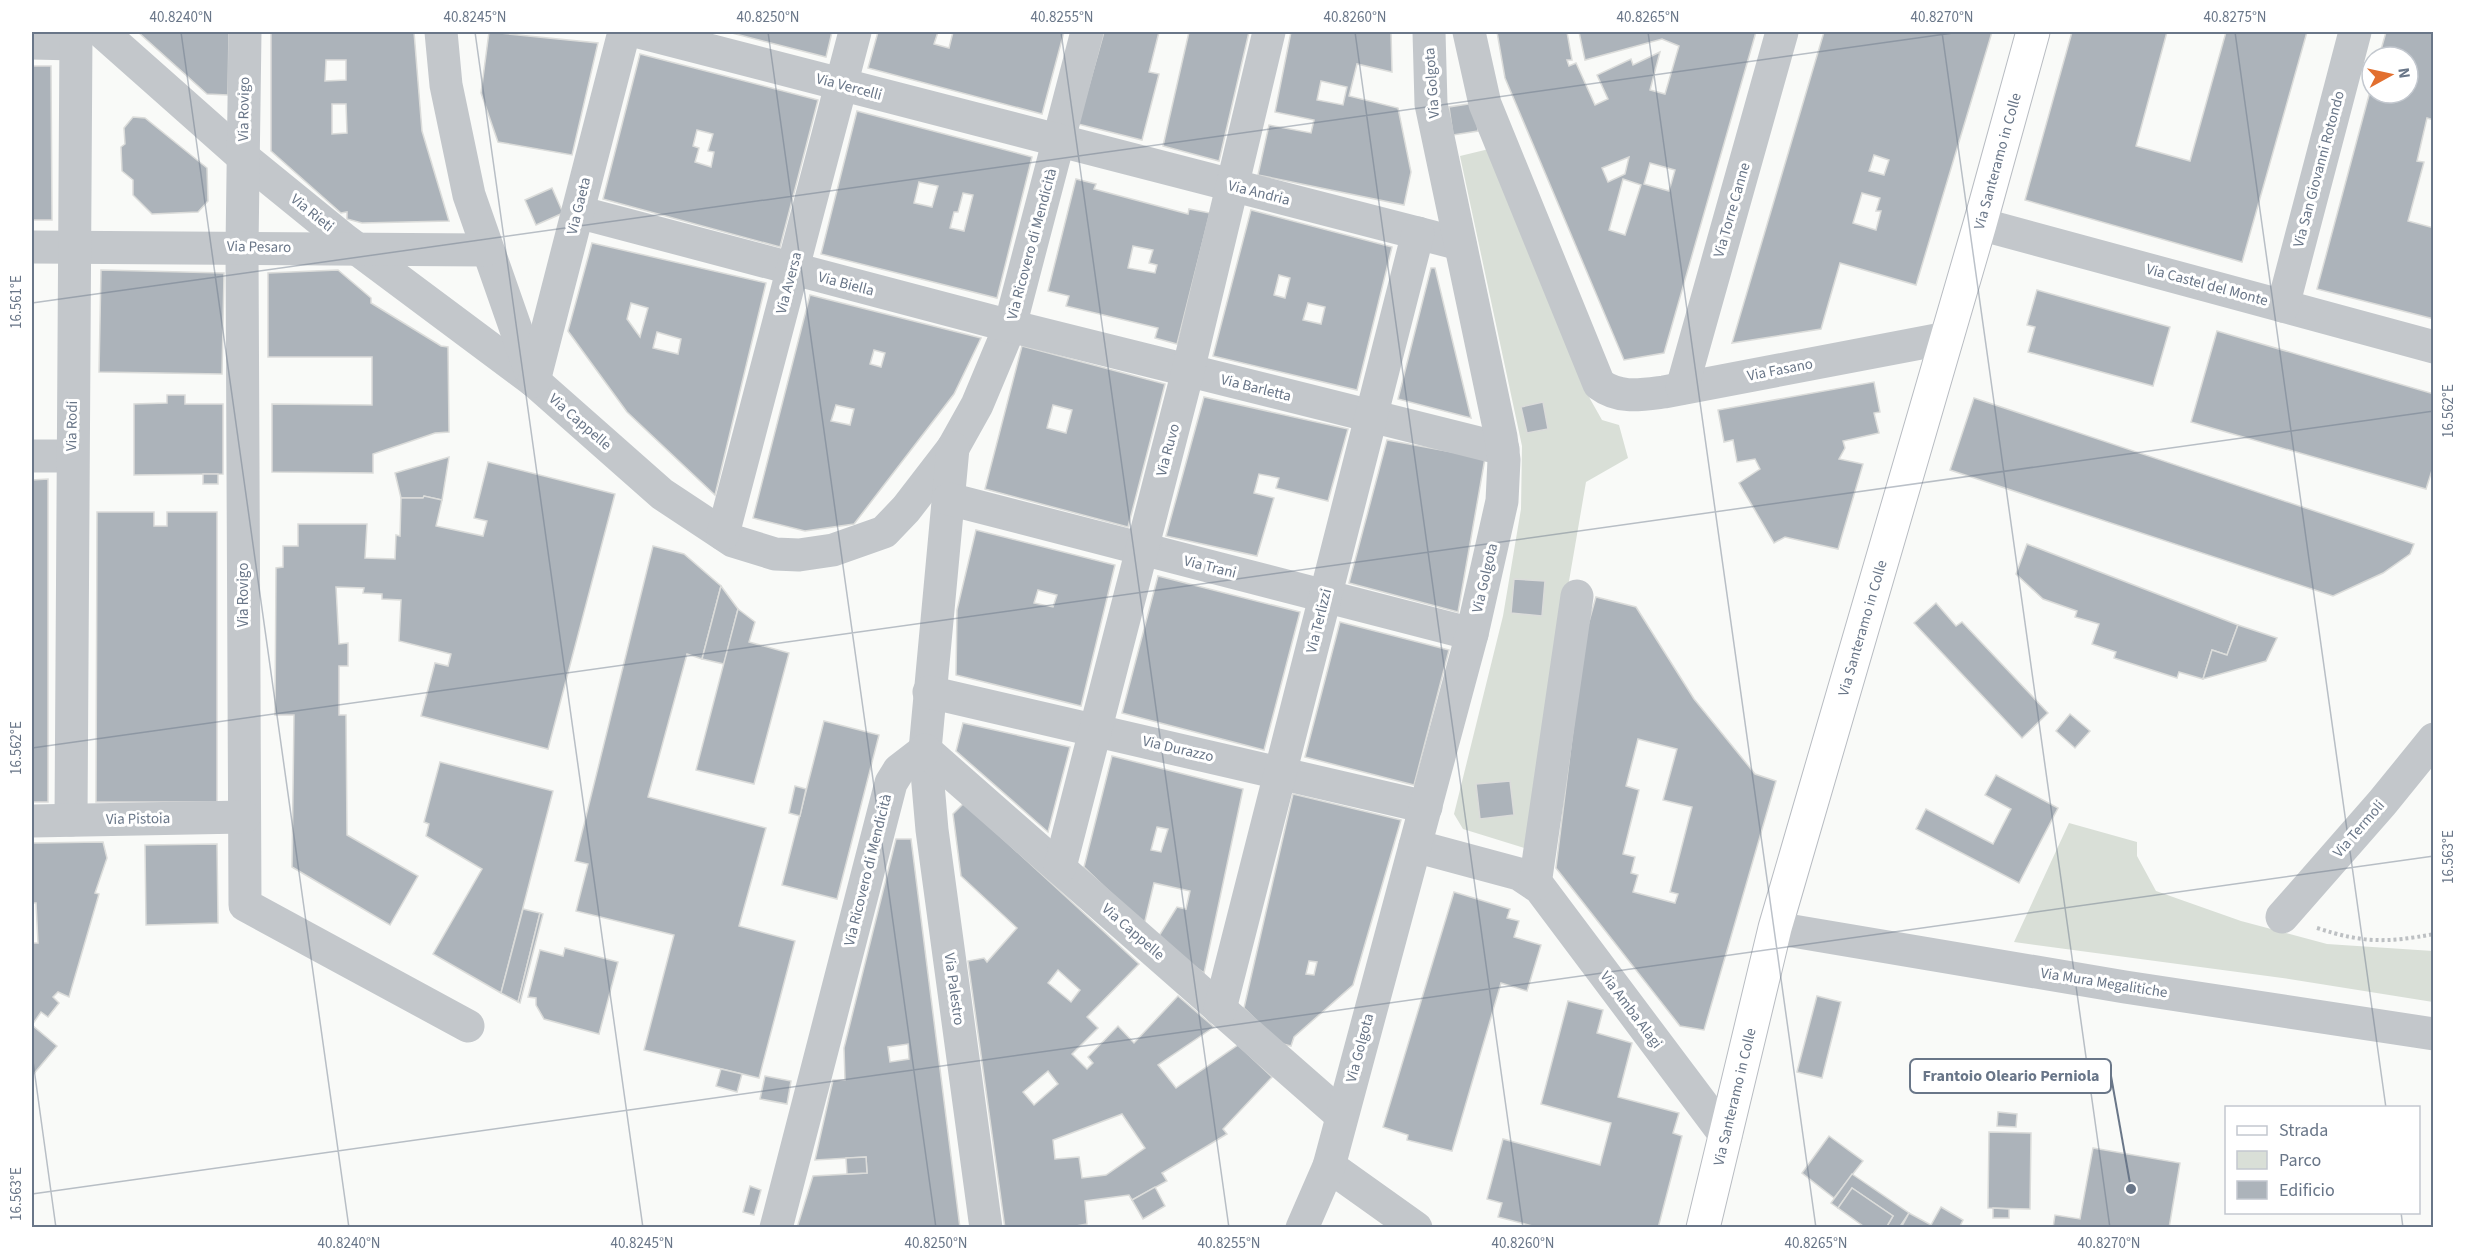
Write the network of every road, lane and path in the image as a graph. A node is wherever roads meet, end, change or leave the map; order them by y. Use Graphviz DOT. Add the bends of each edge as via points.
graph roads {
  1 [pos="245,32"];
  2 [pos="441,32"];
  3 [pos="624,32"];
  4 [pos="639,32"];
  5 [pos="855,32"];
  6 [pos="1087,32"];
  7 [pos="1269,32"];
  8 [pos="1429,32"];
  9 [pos="1469,32"];
  10 [pos="1782,32"];
  11 [pos="2033,32"];
  12 [pos="2355,32"];
  13 [pos="84,36"];
  14 [pos="32,43"];
  15 [pos="841,84"];
  16 [pos="1059,142"];
  17 [pos="243,157"];
  18 [pos="1234,186"];
  19 [pos="578,212"];
  20 [pos="1980,224"];
  21 [pos="1418,233"];
  22 [pos="1460,244"];
  23 [pos="32,247"];
  24 [pos="74,247"];
  25 [pos="242,247"];
  26 [pos="357,249"];
  27 [pos="486,250"];
  28 [pos="792,270"];
  29 [pos="2283,306"];
  30 [pos="1010,326"];
  31 [pos="1947,338"];
  32 [pos="2433,347"];
  33 [pos="1188,371"];
  34 [pos="534,381"];
  35 [pos="1682,388"];
  36 [pos="1371,417"];
  37 [pos="1503,449"];
  38 [pos="32,456"];
  39 [pos="72,456"];
  40 [pos="940,488"];
  41 [pos="723,534"];
  42 [pos="1142,549"];
  43 [pos="1577,596"];
  44 [pos="1325,597"];
  45 [pos="1472,634"];
  46 [pos="929,692"];
  47 [pos="1096,731"];
  48 [pos="2433,739"];
  49 [pos="925,750"];
  50 [pos="1281,773"];
  51 [pos="1426,807"];
  52 [pos="244,817"];
  53 [pos="71,820"];
  54 [pos="32,821"];
  55 [pos="1415,846"];
  56 [pos="1060,867"];
  57 [pos="1535,884"];
  58 [pos="2282,916"];
  59 [pos="1775,928"];
  60 [pos="2433,934"];
  61 [pos="1220,1009"];
  62 [pos="468,1026"];
  63 [pos="2433,1034"];
  64 [pos="1341,1115"];
  65 [pos="1726,1136"];
  66 [pos="1329,1166"];
  67 [pos="776,1227"];
  68 [pos="986,1227"];
  69 [pos="1302,1227"];
  70 [pos="1416,1227"];
  71 [pos="1703,1227"];
  1 -- 17 [label="street, Via Rovigo"];
  2 -- 27 [label="street, Via Cappelle" via="446,85"];
  3 -- 19 [label="street, Via Gaeta"];
  4 -- 15 [label="street, Via Vercelli"];
  5 -- 15 [label="street, Via Aversa"];
  6 -- 16 [label="street, Via Ricovero di Mendicità"];
  7 -- 18 [label="street, Via Ruvo"];
  8 -- 22 [label="street, Via Golgota" via="1431,104"];
  9 -- 35 [label="street, Via Fasano" via="1485,104 1599,384 1612,393 1631,396"];
  10 -- 35 [label="street, Via Torre Canne"];
  11 -- 20 [label="main road, Via Santeramo in Colle"];
  12 -- 29 [label="street, Via San Giovanni Rotondo"];
  13 -- 14 [label="street"];
  13 -- 17 [label="street, Via Rieti"];
  13 -- 24 [label="street, Via Rodi"];
  15 -- 16 [label="street, Via Vercelli"];
  15 -- 28 [label="street, Via Aversa"];
  16 -- 18 [label="street, Via Andria"];
  16 -- 30 [label="street, Via Ricovero di Mendicità"];
  17 -- 25 [label="street, Via Rovigo"];
  17 -- 26 [label="street, Via Rieti"];
  18 -- 21 [label="street, Via Andria"];
  18 -- 33 [label="street, Via Ruvo"];
  19 -- 28 [label="street, Via Biella"];
  19 -- 34 [label="street, Via Gaeta"];
  20 -- 29 [label="street, Via Castel del Monte"];
  20 -- 31 [label="main road, Via Santeramo in Colle"];
  21 -- 22 [label="street, Via Andria"];
  21 -- 36 [label="street, Via Terlizzi"];
  22 -- 37 [label="street, Via Golgota"];
  23 -- 24 [label="street, Via Pesaro"];
  24 -- 25 [label="street, Via Pesaro"];
  24 -- 39 [label="street, Via Rodi"];
  25 -- 26 [label="street, Via Pesaro"];
  25 -- 52 [label="street, Via Rovigo"];
  26 -- 27 [label="street, Via Pesaro"];
  26 -- 34 [label="street, Via Rieti"];
  27 -- 34 [label="street, Via Cappelle"];
  28 -- 30 [label="street, Via Biella"];
  28 -- 41 [label="street, Via Aversa"];
  29 -- 32 [label="street, Via Castel del Monte"];
  30 -- 33 [label="street, Via Barletta"];
  30 -- 40 [label="street, Via Ricovero di Mendicità" via="953,448"];
  31 -- 35 [label="street, Via Fasano"];
  31 -- 59 [label="main road, Via Santeramo in Colle"];
  33 -- 36 [label="street, Via Barletta"];
  33 -- 42 [label="street, Via Ruvo"];
  34 -- 41 [label="street, Via Cappelle" via="662,494"];
  36 -- 37 [label="street, Via Barletta"];
  36 -- 44 [label="street, Via Terlizzi"];
  37 -- 45 [label="street, Via Golgota" via="1502,501"];
  38 -- 39 [label="street"];
  39 -- 53 [label="street, Via Rodi"];
  40 -- 41 [label="street, Via Cappelle" via="884,532 833,550 775,554"];
  40 -- 42 [label="street, Via Trani"];
  40 -- 46 [label="street, Via Ricovero di Mendicità"];
  42 -- 44 [label="street, Via Trani"];
  42 -- 47 [label="street, Via Ruvo"];
  43 -- 57 [label="street"];
  44 -- 45 [label="street, Via Trani"];
  44 -- 50 [label="street, Via Terlizzi"];
  45 -- 51 [label="street, Via Golgota"];
  46 -- 47 [label="street, Via Durazzo"];
  46 -- 49 [label="street, Via Ricovero di Mendicità"];
  47 -- 50 [label="street, Via Durazzo"];
  47 -- 56 [label="street, Via Ruvo"];
  48 -- 58 [label="street, Via Termoli"];
  49 -- 56 [label="street, Via Cappelle"];
  49 -- 67 [label="street, Via Ricovero di Mendicità" via="899,770 891,783"];
  49 -- 68 [label="street, Via Palestro" via="932,830"];
  50 -- 51 [label="street, Via Durazzo"];
  50 -- 61 [label="street, Via Terlizzi"];
  51 -- 55 [label="street, Via Golgota"];
  52 -- 53 [label="street, Via Pistoia"];
  52 -- 62 [label="street, Via Rovigo" via="245,905"];
  53 -- 54 [label="street, Via Pistoia"];
  55 -- 57 [label="street, Via Amba Alagi" via="1519,874"];
  55 -- 64 [label="street, Via Golgota"];
  56 -- 61 [label="street, Via Cappelle"];
  57 -- 65 [label="street, Via Amba Alagi"];
  58 -- 60 [label="path" via="2359,941 2396,941"];
  59 -- 63 [label="street, Via Mura Megalitiche"];
  59 -- 65 [label="main road, Via Santeramo in Colle"];
  61 -- 64 [label="street, Via Cappelle"];
  64 -- 66 [label="street, Via Golgota"];
  65 -- 71 [label="main road, Via Santeramo in Colle"];
  66 -- 69 [label="street, Via Golgota"];
  66 -- 70 [label="street"];
}
